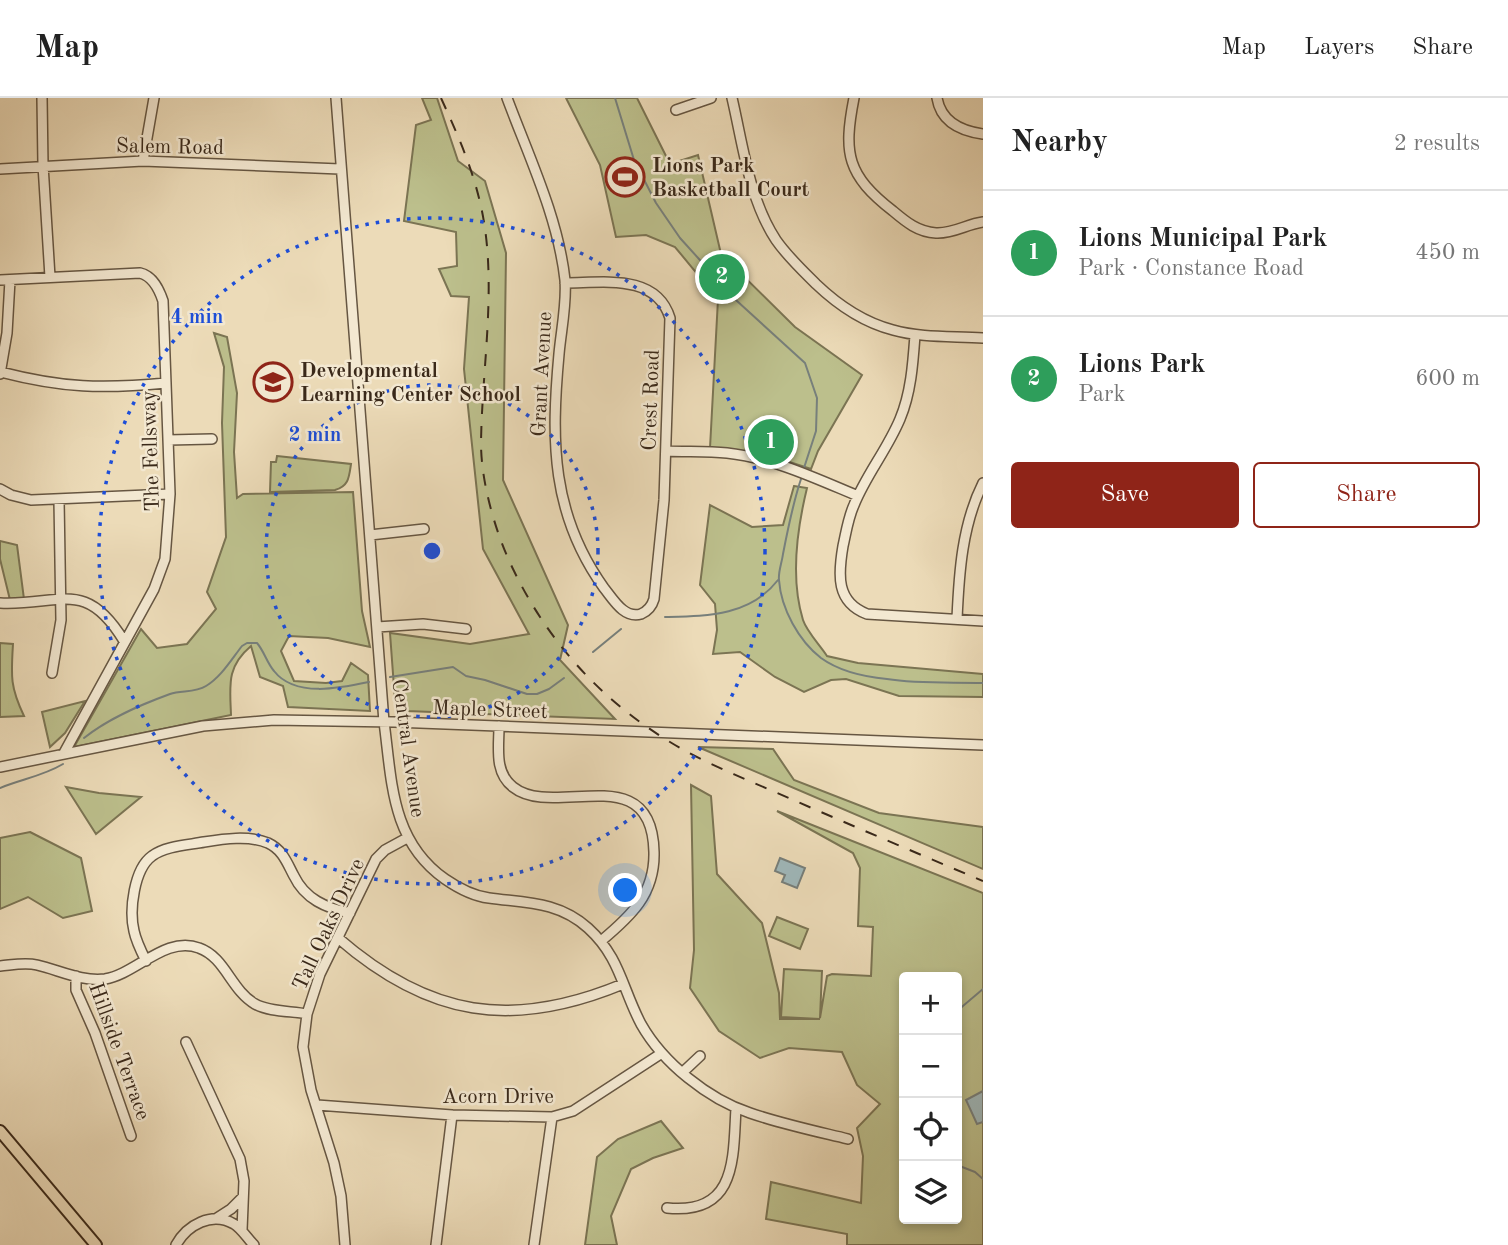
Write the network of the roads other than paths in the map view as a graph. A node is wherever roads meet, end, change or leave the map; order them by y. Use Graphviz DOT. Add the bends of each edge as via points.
graph roads {
  1 [pos="42,98"];
  2 [pos="154,98"];
  3 [pos="335,98"];
  4 [pos="507,98"];
  5 [pos="711,98"];
  6 [pos="732,98"];
  7 [pos="854,98"];
  8 [pos="937,98"];
  9 [pos="696,99"];
  10 [pos="676,110"];
  11 [pos="983,134"];
  12 [pos="143,161"];
  13 [pos="43,165"];
  14 [pos="0,169"];
  15 [pos="340,169"];
  16 [pos="983,222"];
  17 [pos="50,277"];
  18 [pos="5,280"];
  19 [pos="565,283"];
  20 [pos="915,335"];
  21 [pos="983,338"];
  22 [pos="0,373"];
  23 [pos="166,383"];
  24 [pos="212,439"];
  25 [pos="168,440"];
  26 [pos="666,452"];
  27 [pos="983,483"];
  28 [pos="0,489"];
  29 [pos="170,494"];
  30 [pos="858,496"];
  31 [pos="59,500"];
  32 [pos="424,529"];
  33 [pos="370,535"];
  34 [pos="61,598"];
  35 [pos="0,603"];
  36 [pos="652,604"];
  37 [pos="957,619"];
  38 [pos="983,621"];
  39 [pos="377,627"];
  40 [pos="466,629"];
  41 [pos="124,641"];
  42 [pos="52,673"];
  43 [pos="384,722"];
  44 [pos="499,726"];
  45 [pos="983,745"];
  46 [pos="64,753"];
  47 [pos="0,767"];
  48 [pos="407,838"];
  49 [pos="350,913"];
  50 [pos="338,937"];
  51 [pos="601,941"];
  52 [pos="146,961"];
  53 [pos="0,966"];
  54 [pos="76,976"];
  55 [pos="623,984"];
  56 [pos="307,1014"];
  57 [pos="186,1042"];
  58 [pos="662,1053"];
  59 [pos="700,1055"];
  60 [pos="683,1072"];
  61 [pos="317,1105"];
  62 [pos="736,1108"];
  63 [pos="452,1115"];
  64 [pos="552,1117"];
  65 [pos="0,1131"];
  66 [pos="131,1136"];
  67 [pos="848,1139"];
  68 [pos="242,1198"];
  69 [pos="667,1208"];
  70 [pos="217,1218"];
  71 [pos="242,1230"];
  72 [pos="96,1245"];
  73 [pos="176,1245"];
  74 [pos="254,1245"];
  75 [pos="345,1245"];
  76 [pos="436,1245"];
  77 [pos="534,1245"];
  1 -- 13 [label="street"];
  2 -- 12 [label="street"];
  3 -- 15 [label="street, Central Avenue"];
  4 -- 19 [label="street, Grant Avenue" via="556,232"];
  5 -- 9 [label="street"];
  6 -- 20 [label="street" via="759,206 778,242 845,309 877,325"];
  7 -- 16 [label="street" via="848,131 850,156 860,179 879,200 914,227 930,232 947,233"];
  8 -- 11 [label="street" via="950,122"];
  9 -- 10 [label="street"];
  12 -- 13 [label="street, Salem Road"];
  12 -- 15 [label="street, Salem Road"];
  13 -- 14 [label="street, Salem Road"];
  13 -- 17 [label="street"];
  15 -- 33 [label="street, Central Avenue"];
  17 -- 18 [label="street, The Fellsway"];
  17 -- 23 [label="street, The Fellsway" via="147,275 163,301"];
  18 -- 22 [label="street" via="8,333"];
  19 -- 26 [label="street, Crest Road" via="635,284 664,303 671,328"];
  19 -- 36 [label="street, Grant Avenue" via="554,417 562,494 581,550 611,597 630,614 642,613"];
  20 -- 21 [label="street"];
  20 -- 30 [label="street" via="901,416"];
  22 -- 23 [label="street" via="64,386"];
  23 -- 25 [label="street, The Fellsway"];
  24 -- 25 [label="street"];
  25 -- 29 [label="street, The Fellsway"];
  26 -- 30 [label="street" via="728,453 797,470"];
  26 -- 36 [label="street, Crest Road"];
  27 -- 37 [label="street" via="960,565"];
  28 -- 31 [label="street" via="20,498"];
  29 -- 31 [label="street"];
  29 -- 41 [label="street, The Fellsway" via="163,567"];
  30 -- 37 [label="street" via="839,573 847,601 876,616"];
  31 -- 34 [label="street"];
  32 -- 33 [label="street"];
  33 -- 39 [label="street, Central Avenue"];
  34 -- 35 [label="street"];
  34 -- 41 [label="street" via="97,608"];
  34 -- 42 [label="street"];
  37 -- 38 [label="street"];
  39 -- 40 [label="street" via="423,624"];
  39 -- 43 [label="street, Central Avenue"];
  41 -- 46 [label="street, The Fellsway"];
  43 -- 44 [label="street, Maple Street"];
  43 -- 46 [label="street, Maple Street" via="237,722"];
  43 -- 48 [label="street, Central Avenue" via="396,804"];
  44 -- 45 [label="street, Maple Street"];
  44 -- 51 [label="street" via="500,769 520,791 538,796 613,796 635,805 646,817 654,855 647,890 633,913"];
  46 -- 47 [label="street, Maple Street"];
  48 -- 49 [label="street, Tall Oaks Drive" via="376,859"];
  48 -- 51 [label="street, Central Avenue" via="422,860 452,884 486,898 547,905 576,919"];
  49 -- 50 [label="street, Tall Oaks Drive"];
  49 -- 52 [label="street" via="309,895 282,854 266,842 227,838 178,847 150,857 137,878 133,928"];
  50 -- 55 [label="street" via="393,979 459,1006 531,1010 575,1002"];
  50 -- 56 [label="street, Tall Oaks Drive"];
  51 -- 55 [label="street, Central Avenue"];
  52 -- 54 [label="street" via="106,979"];
  52 -- 56 [label="street" via="168,949 196,946 215,958 237,990 254,1004"];
  53 -- 54 [label="street" via="35,964"];
  54 -- 66 [label="street, Hillside Terrace" via="76,990"];
  55 -- 58 [label="street, Central Avenue" via="642,1026"];
  56 -- 61 [label="street, Tall Oaks Drive" via="304,1060"];
  57 -- 68 [label="street" via="240,1159"];
  58 -- 60 [label="street, Central Avenue"];
  58 -- 64 [label="street, Acorn Drive" via="573,1111"];
  59 -- 60 [label="street"];
  60 -- 62 [label="street, Central Avenue"];
  61 -- 63 [label="street, Acorn Drive"];
  61 -- 75 [label="street, Tall Oaks Drive" via="341,1196"];
  62 -- 67 [label="street, Central Avenue"];
  62 -- 69 [label="street" via="731,1170 721,1190 700,1207"];
  63 -- 64 [label="street, Acorn Drive"];
  63 -- 76 [label="street"];
  64 -- 77 [label="street"];
  65 -- 72 [label="main road"];
  68 -- 70 [label="street"];
  68 -- 71 [label="street"];
  70 -- 71 [label="street"];
  70 -- 73 [label="street" via="183,1232"];
  71 -- 74 [label="street"];
}
